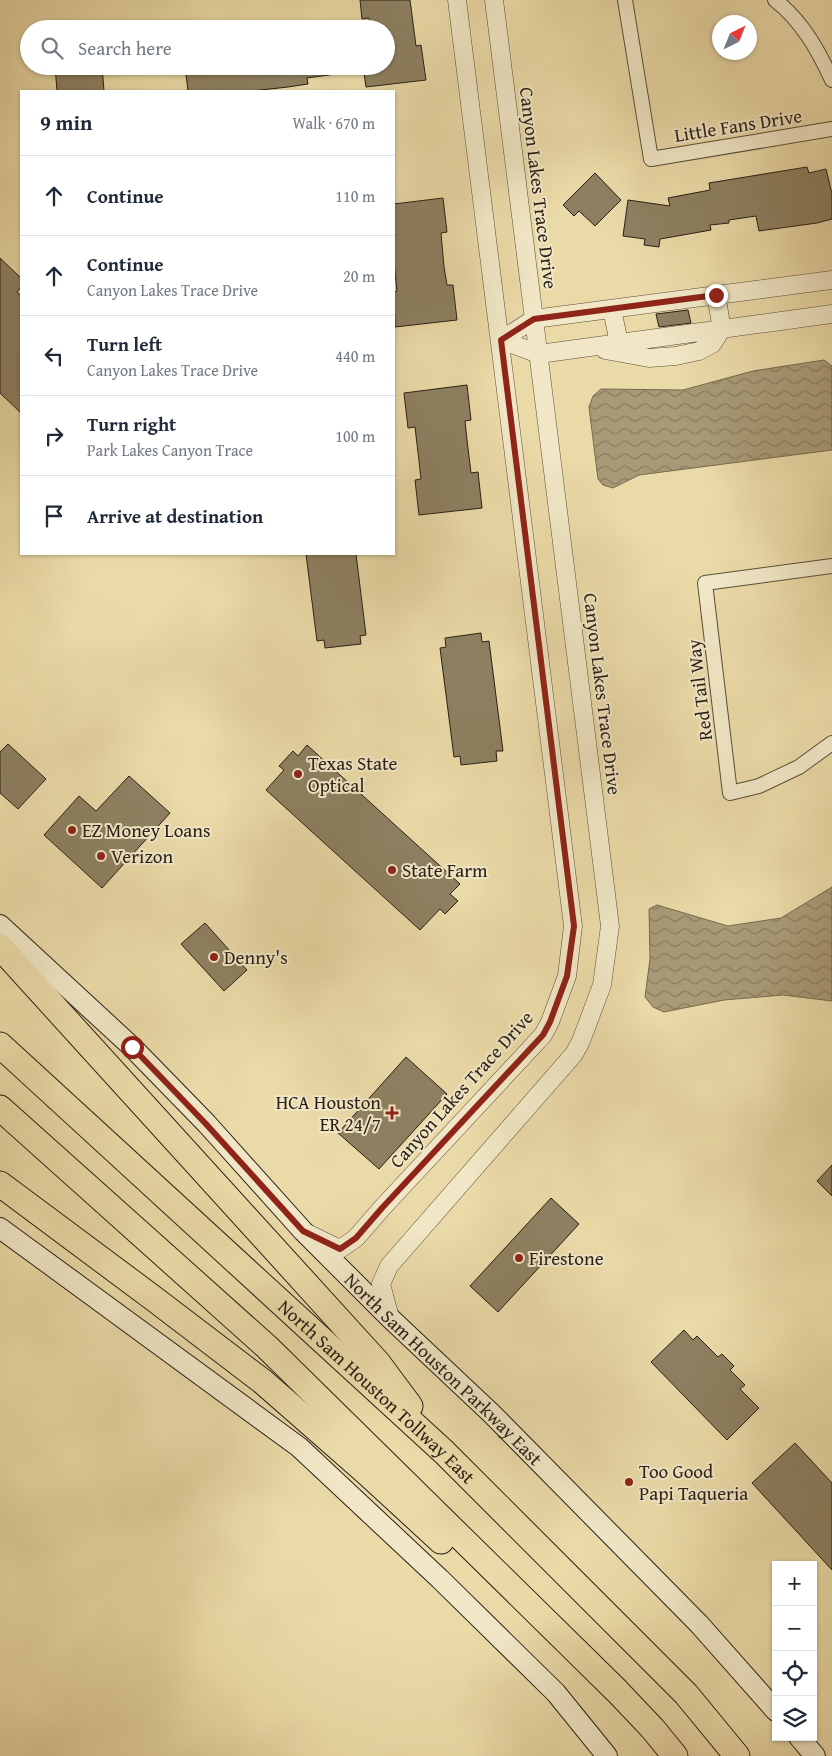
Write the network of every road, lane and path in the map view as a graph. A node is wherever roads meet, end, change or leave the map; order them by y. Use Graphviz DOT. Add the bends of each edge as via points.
graph roads {
  1 [pos="457,0"];
  2 [pos="494,0"];
  3 [pos="625,0"];
  4 [pos="776,0"];
  5 [pos="832,80"];
  6 [pos="832,129"];
  7 [pos="832,280"];
  8 [pos="716,295"];
  9 [pos="612,309"];
  10 [pos="832,314"];
  11 [pos="534,319"];
  12 [pos="722,329"];
  13 [pos="501,340"];
  14 [pos="618,343"];
  15 [pos="590,347"];
  16 [pos="539,354"];
  17 [pos="832,566"];
  18 [pos="832,743"];
  19 [pos="0,925"];
  20 [pos="0,946"];
  21 [pos="0,1045"];
  22 [pos="0,1108"];
  23 [pos="0,1184"];
  24 [pos="0,1228"];
  25 [pos="303,1231"];
  26 [pos="390,1318"];
  27 [pos="444,1452"];
  28 [pos="617,1691"];
  29 [pos="772,1706"];
  30 [pos="802,1741"];
  31 [pos="607,1756"];
  32 [pos="675,1756"];
  33 [pos="738,1756"];
  34 [pos="815,1756"];
  1 -- 13 [label="street, Canyon Lakes Trace Drive"];
  2 -- 11 [label="street, Canyon Lakes Trace Drive"];
  3 -- 6 [label="street, Little Fans Drive" via="651,159"];
  4 -- 5 [label="street" via="802,27 820,53"];
  7 -- 8 [label="street"];
  8 -- 9 [label="street"];
  8 -- 12 [label="street"];
  9 -- 11 [label="street"];
  9 -- 14 [label="street"];
  10 -- 12 [label="street"];
  11 -- 13 [label="street"];
  11 -- 16 [label="street, Canyon Lakes Trace Drive"];
  12 -- 14 [label="street"];
  12 -- 15 [label="street" via="712,344 699,351 676,356 649,358"];
  13 -- 16 [label="street"];
  13 -- 25 [label="street, Canyon Lakes Trace Drive" via="574,926 567,976 543,1035 356,1238 340,1249"];
  14 -- 15 [label="street"];
  15 -- 16 [label="street"];
  16 -- 26 [label="street, Canyon Lakes Trace Drive" via="610,926 602,985 582,1041 574,1054 389,1266 381,1284"];
  17 -- 18 [label="street, Red Tail Way" via="705,583 730,792 759,786 799,767"];
  19 -- 25 [label="main road, North Sam Houston Parkway East" via="132,1047"];
  20 -- 27 [label="highway" via="378,1363"];
  21 -- 27 [label="highway, North Sam Houston Tollway East"];
  22 -- 28 [label="highway" via="267,1347"];
  23 -- 28 [label="highway" via="262,1381 567,1657"];
  24 -- 31 [label="main road" via="299,1448 556,1693"];
  25 -- 26 [label="main road, North Sam Houston Parkway East"];
  26 -- 29 [label="main road, North Sam Houston Parkway East" via="492,1414 699,1624"];
  27 -- 33 [label="highway, North Sam Houston Tollway East" via="686,1694"];
  28 -- 32 [label="highway"];
  30 -- 34 [label="main road"];
}
